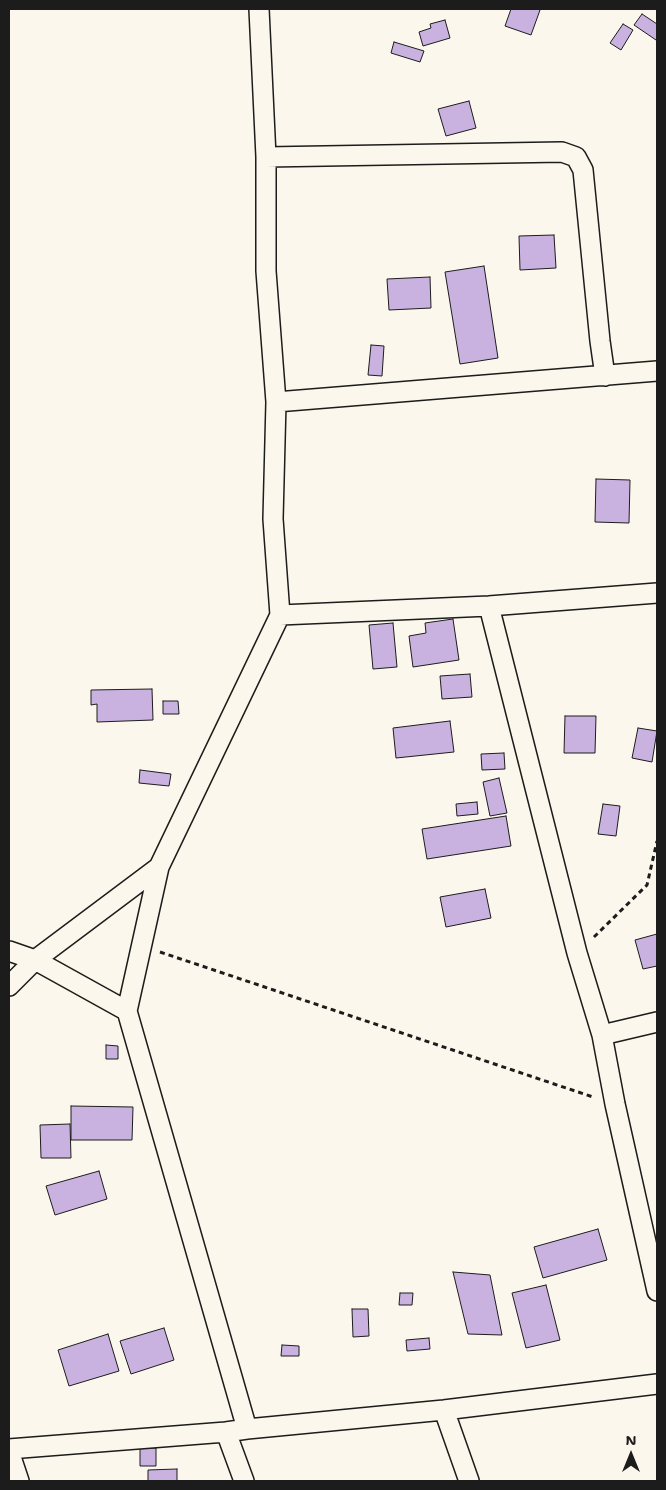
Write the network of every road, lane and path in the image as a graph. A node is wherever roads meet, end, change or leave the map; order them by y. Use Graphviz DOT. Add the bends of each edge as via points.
graph roads {
  1 [pos="259,9"];
  2 [pos="266,157"];
  3 [pos="657,371"];
  4 [pos="605,376"];
  5 [pos="276,402"];
  6 [pos="657,593"];
  7 [pos="489,606"];
  8 [pos="280,615"];
  9 [pos="657,841"];
  10 [pos="160,867"];
  11 [pos="142,946"];
  12 [pos="9,951"];
  13 [pos="577,953"];
  14 [pos="35,960"];
  15 [pos="9,986"];
  16 [pos="127,1011"];
  17 [pos="657,1022"];
  18 [pos="602,1035"];
  19 [pos="614,1104"];
  20 [pos="657,1291"];
  21 [pos="657,1384"];
  22 [pos="444,1410"];
  23 [pos="247,1428"];
  24 [pos="226,1432"];
  25 [pos="9,1450"];
  26 [pos="19,1481"];
  27 [pos="244,1481"];
  28 [pos="469,1481"];
  1 -- 2 [label="street"];
  2 -- 4 [label="street" via="562,152 576,157 583,170"];
  2 -- 5 [label="street" via="266,271"];
  3 -- 4 [label="street"];
  4 -- 5 [label="street"];
  5 -- 8 [label="street" via="273,519"];
  6 -- 7 [label="street"];
  7 -- 8 [label="street"];
  7 -- 13 [label="street"];
  8 -- 10 [label="street"];
  9 -- 13 [label="path" via="647,886"];
  10 -- 11 [label="street"];
  10 -- 14 [label="street"];
  11 -- 16 [label="street"];
  11 -- 19 [label="path"];
  12 -- 14 [label="street"];
  13 -- 18 [label="street"];
  14 -- 15 [label="street"];
  14 -- 16 [label="street"];
  16 -- 23 [label="street"];
  17 -- 18 [label="street"];
  18 -- 19 [label="street"];
  19 -- 20 [label="street"];
  21 -- 22 [label="street"];
  22 -- 23 [label="street"];
  22 -- 28 [label="street"];
  23 -- 24 [label="street"];
  24 -- 25 [label="street"];
  24 -- 27 [label="street"];
  25 -- 26 [label="street"];
}
